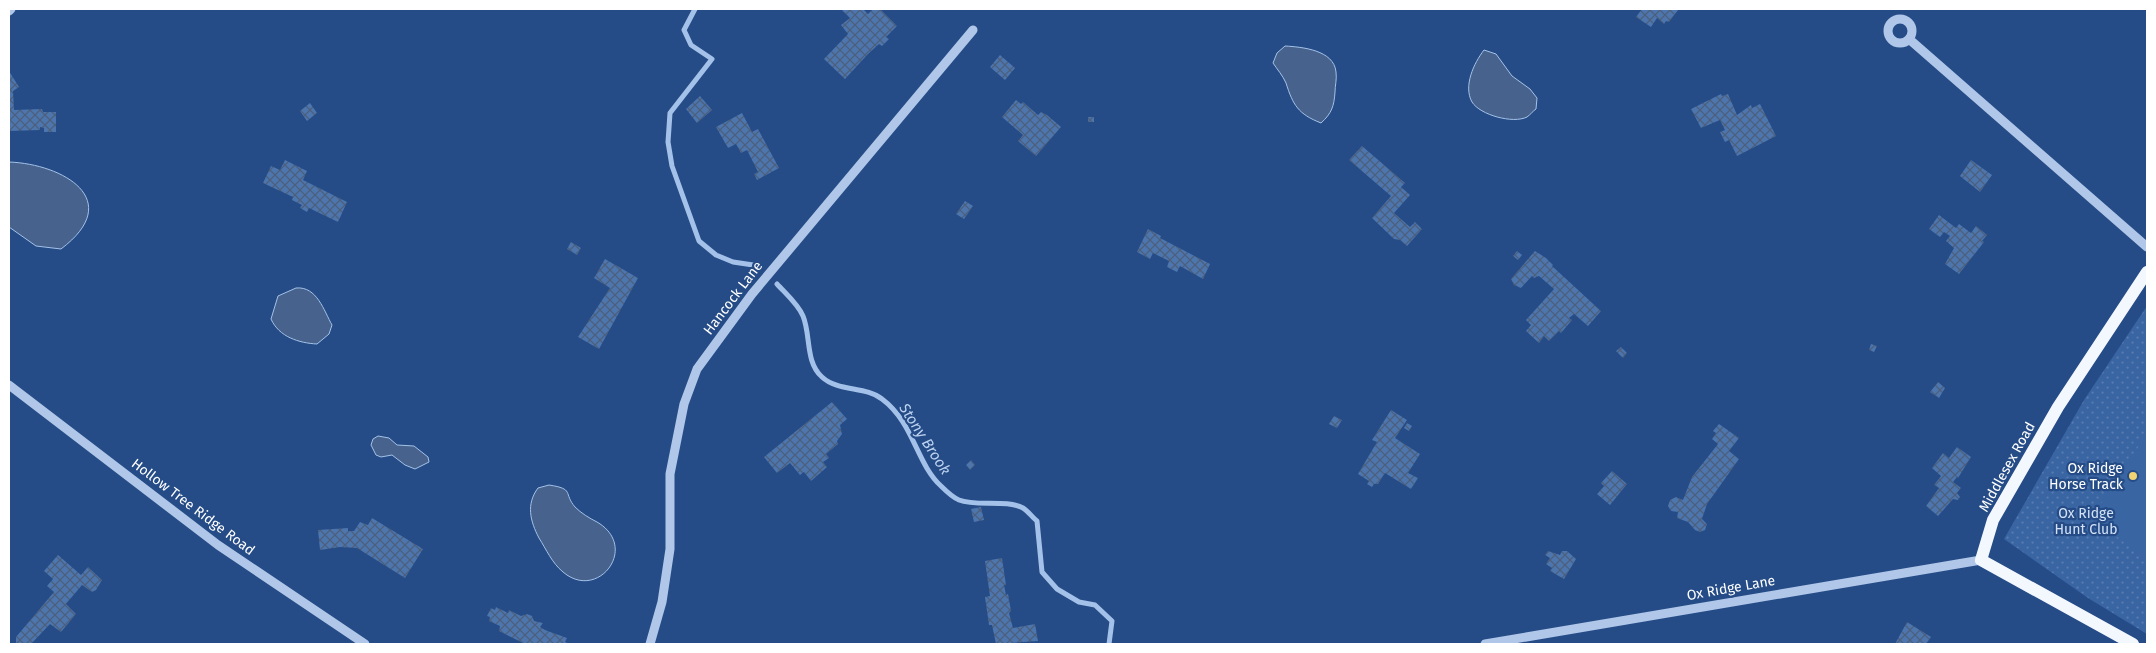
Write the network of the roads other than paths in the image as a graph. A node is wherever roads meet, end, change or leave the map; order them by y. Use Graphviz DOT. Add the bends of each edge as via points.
graph roads {
  1 [pos="973,30"];
  2 [pos="1909,39"];
  3 [pos="2147,247"];
  4 [pos="2147,272"];
  5 [pos="9,385"];
  6 [pos="1981,560"];
  7 [pos="365,644"];
  8 [pos="650,644"];
  9 [pos="1485,644"];
  10 [pos="2133,644"];
  1 -- 8 [label="street, Hancock Lane" via="752,294 697,369 684,404 670,474 670,549 662,602"];
  2 -- 3 [label="street"];
  4 -- 6 [label="main road, Middlesex Road" via="2058,407 1993,520"];
  5 -- 7 [label="street, Hollow Tree Ridge Road" via="218,545"];
  6 -- 9 [label="street, Ox Ridge Lane"];
  6 -- 10 [label="main road"];
}
